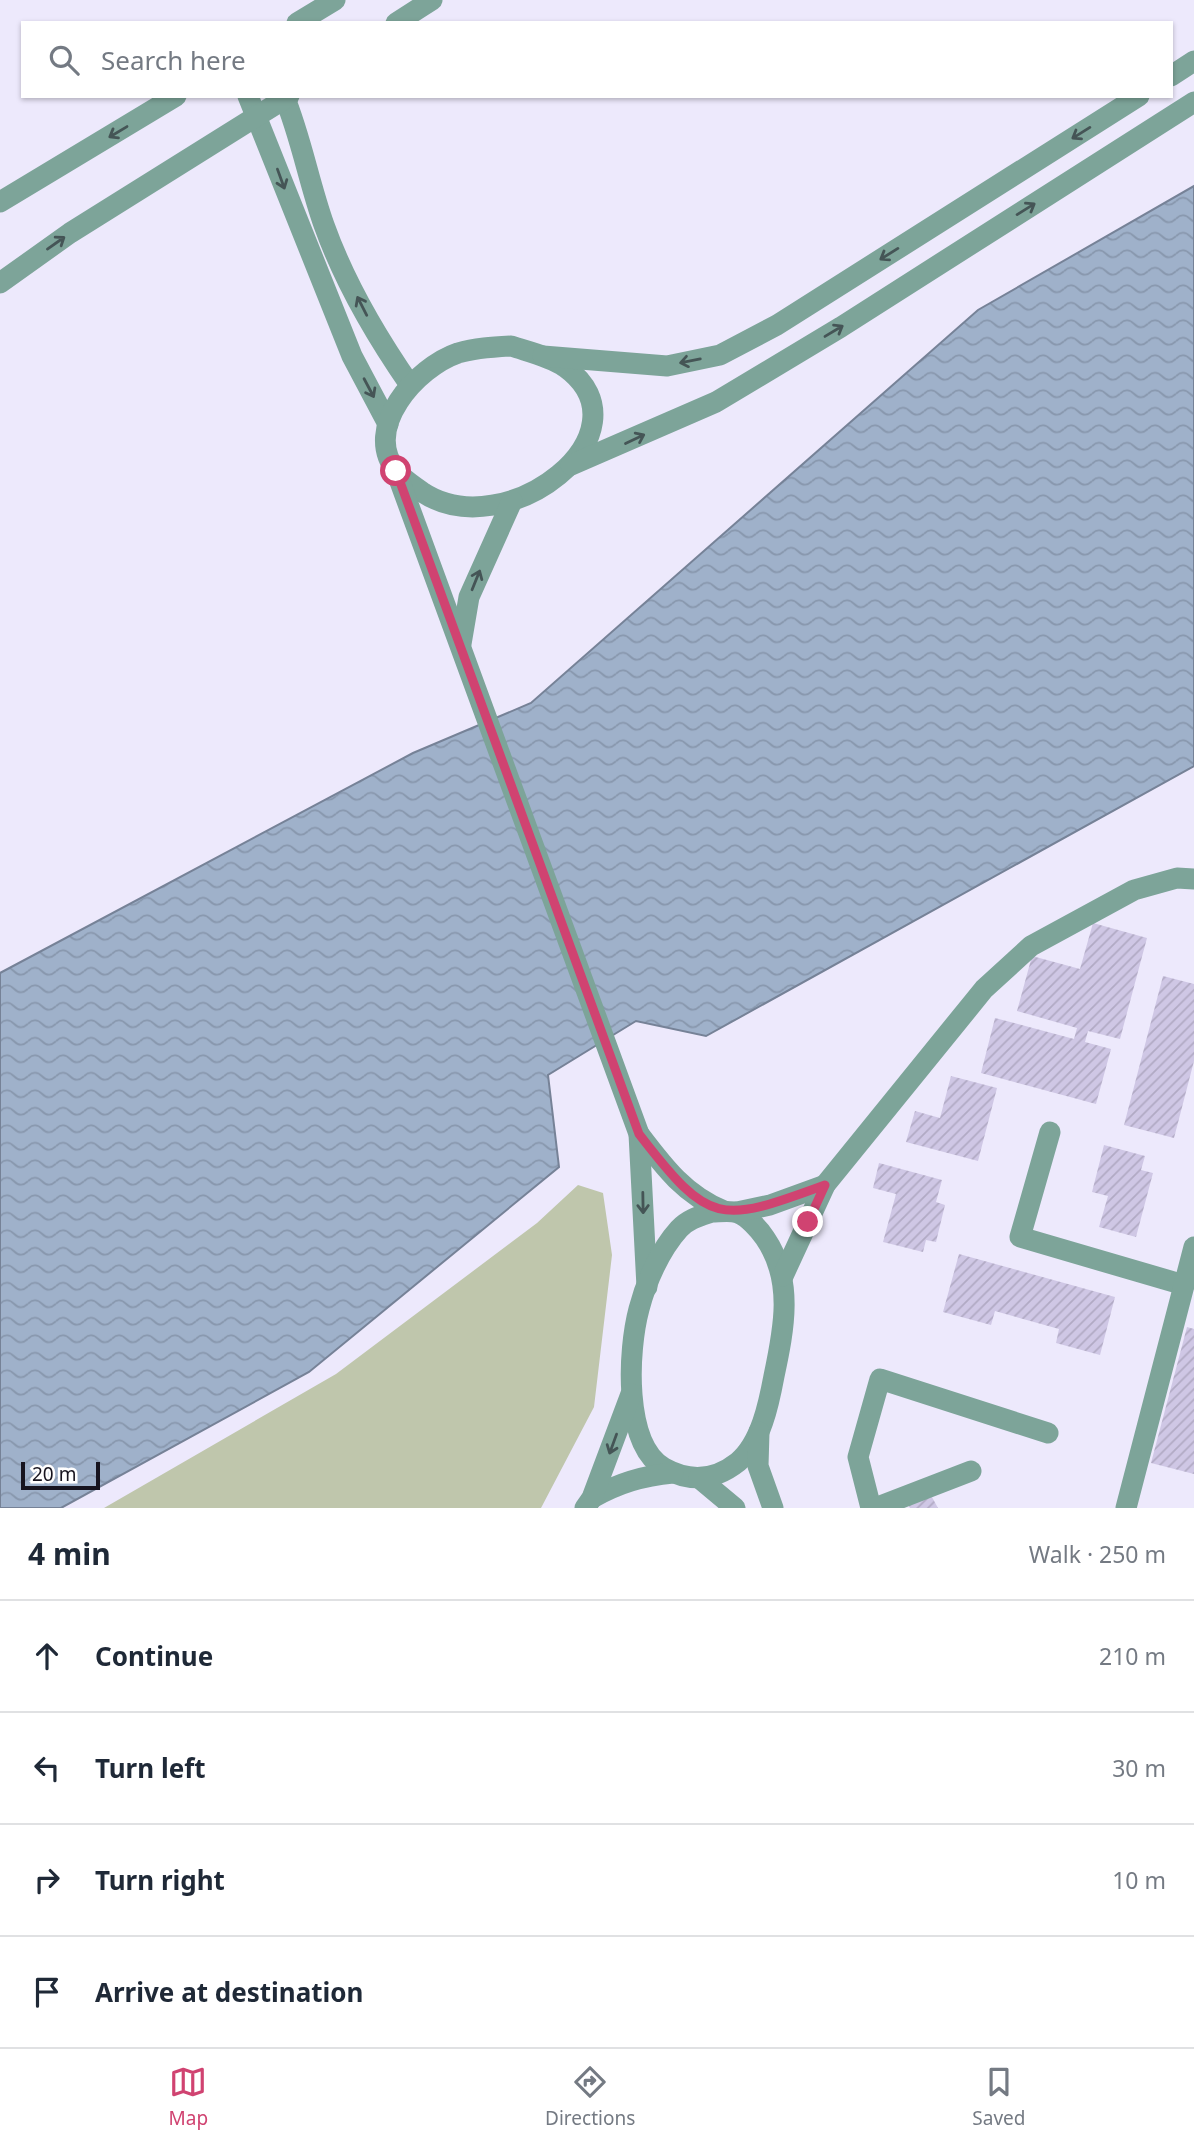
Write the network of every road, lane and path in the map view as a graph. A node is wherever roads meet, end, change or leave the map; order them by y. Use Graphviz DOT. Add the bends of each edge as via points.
graph roads {
  1 [pos="335,0"];
  2 [pos="432,0"];
  3 [pos="300,21"];
  4 [pos="399,21"];
  5 [pos="1194,61"];
  6 [pos="1173,75"];
  7 [pos="173,98"];
  8 [pos="282,98"];
  9 [pos="286,98"];
  10 [pos="1136,98"];
  11 [pos="1194,102"];
  12 [pos="253,106"];
  13 [pos="0,202"];
  14 [pos="0,283"];
  15 [pos="543,356"];
  16 [pos="410,386"];
  17 [pos="388,424"];
  18 [pos="572,465"];
  19 [pos="396,471"];
  20 [pos="512,501"];
  21 [pos="461,646"];
  22 [pos="1194,879"];
  23 [pos="1050,1132"];
  24 [pos="639,1134"];
  25 [pos="825,1185"];
  26 [pos="732,1212"];
  27 [pos="1194,1247"];
  28 [pos="783,1276"];
  29 [pos="1184,1285"];
  30 [pos="647,1287"];
  31 [pos="633,1389"];
  32 [pos="759,1427"];
  33 [pos="1048,1433"];
  34 [pos="971,1471"];
  35 [pos="673,1473"];
  36 [pos="699,1478"];
  37 [pos="589,1503"];
  38 [pos="736,1508"];
  39 [pos="773,1508"];
  40 [pos="873,1508"];
  41 [pos="1126,1508"];
  1 -- 3 [label="street"];
  2 -- 4 [label="street"];
  5 -- 6 [label="street"];
  7 -- 13 [label="street, one-way"];
  8 -- 12 [label="street"];
  16 -- 9 [label="street, one-way" via="375,332 339,262"];
  10 -- 15 [label="street, one-way" via="776,325 720,355 667,366"];
  18 -- 11 [label="street, one-way" via="716,402"];
  14 -- 12 [label="street, one-way"];
  12 -- 17 [label="street, one-way" via="318,276"];
  15 -- 16 [label="street" via="511,346 457,354"];
  15 -- 18 [label="street" via="566,368 591,405 593,419"];
  16 -- 17 [label="street" via="393,407"];
  17 -- 19 [label="street" via="387,446"];
  18 -- 20 [label="street" via="554,482"];
  19 -- 20 [label="street" via="439,503 460,507"];
  19 -- 21 [label="street"];
  21 -- 20 [label="street, one-way" via="469,597"];
  21 -- 24 [label="street"];
  22 -- 25 [label="street" via="1177,878 1134,890 1031,946 984,989"];
  23 -- 29 [label="street" via="1020,1237"];
  24 -- 26 [label="street" via="675,1181 701,1202"];
  24 -- 30 [label="street, one-way"];
  25 -- 26 [label="street" via="770,1205"];
  25 -- 28 [label="street"];
  26 -- 28 [label="street" via="759,1229"];
  26 -- 30 [label="street" via="712,1212 680,1228"];
  27 -- 29 [label="street"];
  28 -- 32 [label="street" via="783,1331"];
  29 -- 41 [label="street"];
  30 -- 31 [label="street" via="639,1310"];
  31 -- 35 [label="street" via="642,1445 655,1463"];
  31 -- 37 [label="street, one-way"];
  32 -- 36 [label="street" via="738,1462"];
  32 -- 39 [label="street" via="758,1466"];
  33 -- 40 [label="street" via="880,1379 858,1457"];
  34 -- 40 [label="street"];
  35 -- 36 [label="street"];
  35 -- 37 [label="street" via="618,1484"];
  36 -- 38 [label="street"];
}
